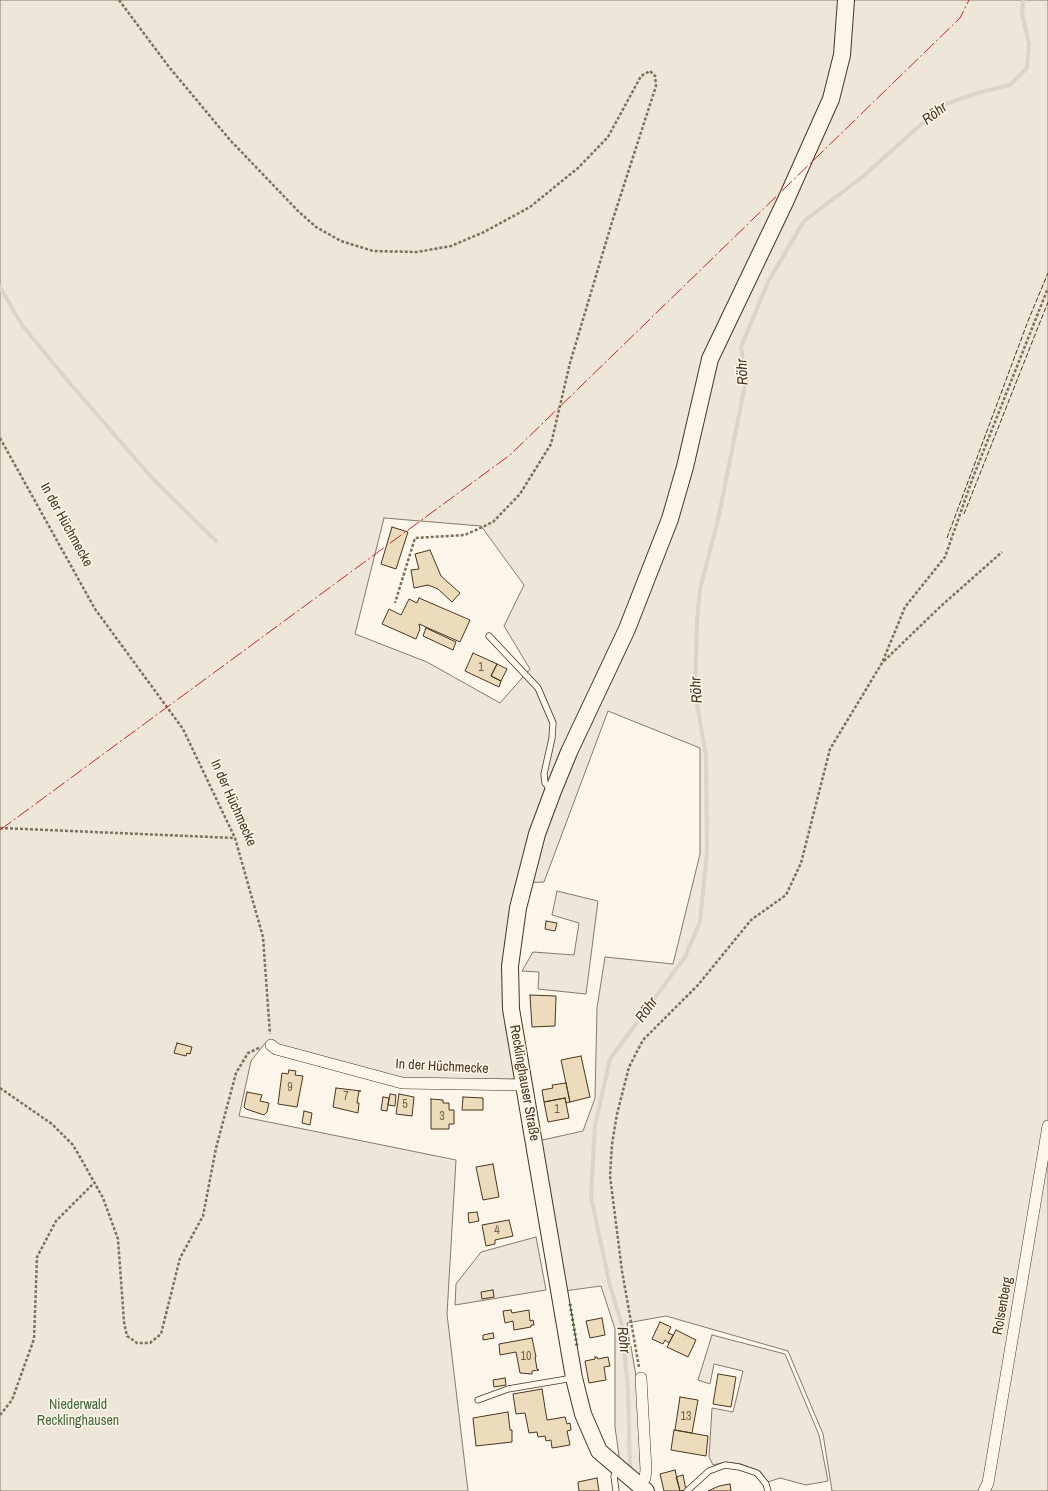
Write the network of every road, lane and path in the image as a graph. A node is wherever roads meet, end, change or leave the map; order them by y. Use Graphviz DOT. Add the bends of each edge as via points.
graph roads {
  1 [pos="119,0"];
  2 [pos="846,0"];
  3 [pos="1048,288"];
  4 [pos="0,438"];
  5 [pos="1002,552"];
  6 [pos="395,603"];
  7 [pos="488,636"];
  8 [pos="882,663"];
  9 [pos="553,791"];
  10 [pos="0,828"];
  11 [pos="235,838"];
  12 [pos="271,1045"];
  13 [pos="525,1085"];
  14 [pos="0,1088"];
  15 [pos="1048,1126"];
  16 [pos="94,1182"];
  17 [pos="574,1378"];
  18 [pos="641,1378"];
  19 [pos="478,1400"];
  20 [pos="0,1415"];
  21 [pos="620,1469"];
  22 [pos="641,1487"];
  23 [pos="616,1491"];
  24 [pos="687,1491"];
  25 [pos="768,1491"];
  26 [pos="984,1491"];
  1 -- 6 [label="path" via="169,67 230,140 298,211 316,227 341,241 373,251 417,252 450,246 484,232 530,207 578,168 608,137 641,76 650,71 655,76 656,86 570,363 551,444 520,494 493,522 465,535 415,538"];
  2 -- 9 [label="main road, Recklinghauser Straße" via="842,55 831,99 710,359 670,520 627,629"];
  3 -- 8 [label="path" via="944,558 905,607"];
  4 -- 11 [label="path, In der Hüchmecke" via="95,609 183,729"];
  5 -- 8 [label="path"];
  7 -- 9 [label="lane" via="538,688 553,723 544,774 545,783"];
  8 -- 18 [label="path" via="830,749 801,863 786,895 751,920 698,986 643,1040 629,1067 612,1144 610,1176 622,1271"];
  9 -- 13 [label="main road, Recklinghauser Straße" via="537,834 518,908 510,966 511,1009"];
  10 -- 11 [label="path"];
  11 -- 12 [label="path, In der Hüchmecke" via="263,937"];
  12 -- 13 [label="street, In der Hüchmecke" via="276,1049 402,1083"];
  12 -- 16 [label="path" via="256,1048 248,1053 236,1073 216,1148 203,1216 180,1258 161,1334 150,1343 137,1343 127,1336 118,1239 110,1213"];
  13 -- 17 [label="main road, Recklinghauser Straße"];
  14 -- 16 [label="path" via="52,1124 73,1145"];
  15 -- 26 [label="street, Rolsenberg" via="988,1483"];
  16 -- 20 [label="path" via="56,1221 37,1257 34,1339 12,1400"];
  17 -- 19 [label="lane" via="508,1389"];
  17 -- 21 [label="main road, Recklinghauser Straße" via="590,1433 599,1451"];
  18 -- 22 [label="street, Recklinghauser Straße" via="646,1470"];
  21 -- 22 [label="main road, Recklinghauser Straße"];
  21 -- 23 [label="lane" via="614,1476"];
  24 -- 25 [label="lane" via="709,1471 726,1465 758,1474"];
}
